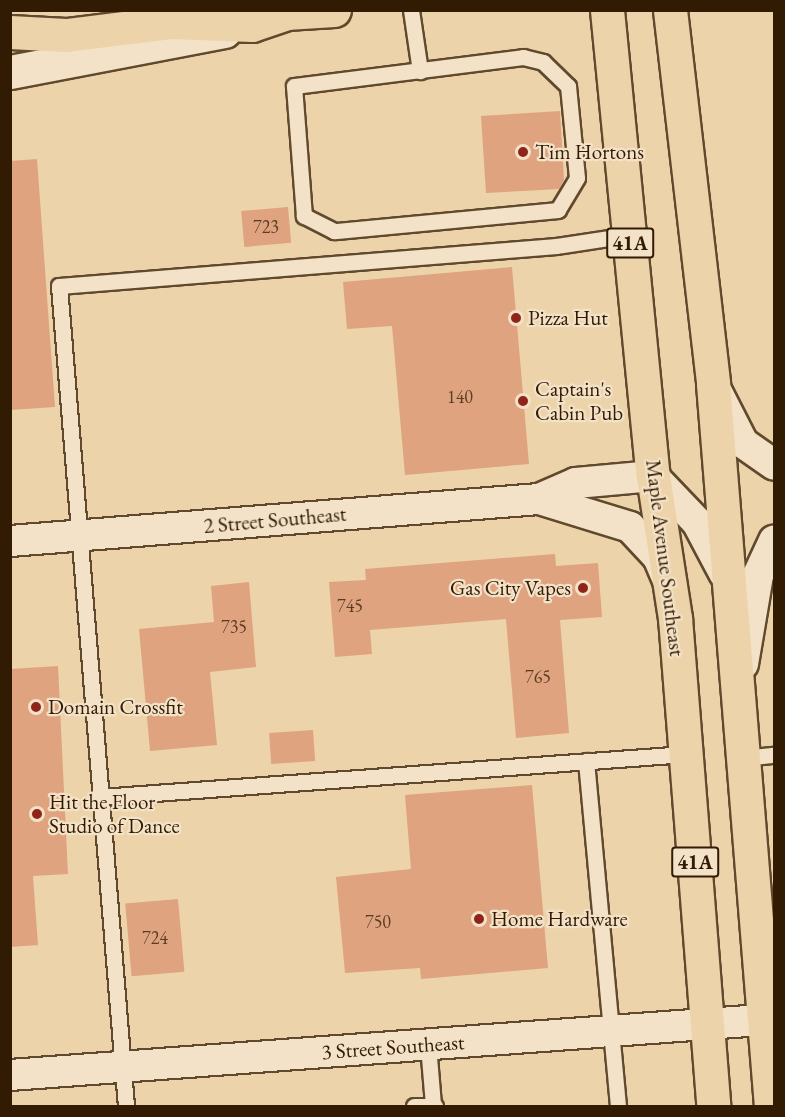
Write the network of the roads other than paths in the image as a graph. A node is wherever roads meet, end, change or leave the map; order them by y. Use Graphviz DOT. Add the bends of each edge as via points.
graph roads {
  1 [pos="88,10"];
  2 [pos="334,10"];
  3 [pos="411,10"];
  4 [pos="606,10"];
  5 [pos="670,10"];
  6 [pos="252,25"];
  7 [pos="10,32"];
  8 [pos="420,71"];
  9 [pos="10,72"];
  10 [pos="629,235"];
  11 [pos="713,384"];
  12 [pos="774,465"];
  13 [pos="653,476"];
  14 [pos="539,499"];
  15 [pos="78,536"];
  16 [pos="774,540"];
  17 [pos="10,542"];
  18 [pos="724,573"];
  19 [pos="675,618"];
  20 [pos="739,694"];
  21 [pos="686,754"];
  22 [pos="759,757"];
  23 [pos="586,761"];
  24 [pos="100,797"];
  25 [pos="768,1019"];
  26 [pos="707,1024"];
  27 [pos="609,1031"];
  28 [pos="428,1045"];
  29 [pos="123,1067"];
  30 [pos="10,1075"];
  31 [pos="434,1106"];
  32 [pos="126,1107"];
  33 [pos="414,1107"];
  34 [pos="618,1107"];
  35 [pos="713,1107"];
  36 [pos="771,1107"];
  1 -- 7 [label="main road"];
  2 -- 6 [label="main road" via="286,13"];
  3 -- 8 [label="lane"];
  4 -- 10 [label="main road, Maple Avenue Southeast / 41A"];
  5 -- 11 [label="main road, 41A"];
  6 -- 7 [label="main road" via="170,22 66,35"];
  6 -- 9 [label="street"];
  8 -- 8 [label="lane" via="524,57 543,62 568,86 577,178 558,210 334,231 304,216 294,86"];
  10 -- 13 [label="main road, Maple Avenue Southeast / 41A"];
  10 -- 15 [label="lane" via="556,246 59,286"];
  11 -- 12 [label="street" via="743,443"];
  11 -- 18 [label="main road, 41A"];
  13 -- 14 [label="street, 2 Street Southeast" via="576,483"];
  13 -- 18 [label="street" via="697,522"];
  13 -- 19 [label="main road, Maple Avenue Southeast / 41A"];
  14 -- 15 [label="street, 2 Street Southeast"];
  14 -- 19 [label="street, 2 Street Southeast" via="630,527 666,573"];
  15 -- 17 [label="street, 2 Street Southeast"];
  15 -- 24 [label="lane"];
  16 -- 20 [label="street" via="758,575"];
  18 -- 20 [label="main road, 41A"];
  19 -- 21 [label="main road, Maple Avenue Southeast / 41A"];
  20 -- 22 [label="main road, 41A"];
  21 -- 23 [label="lane"];
  21 -- 26 [label="main road, Maple Avenue Southeast / 41A"];
  22 -- 25 [label="main road, 41A"];
  23 -- 24 [label="lane"];
  23 -- 27 [label="lane"];
  24 -- 29 [label="lane"];
  25 -- 26 [label="street, 3 Street Southeast"];
  25 -- 36 [label="main road, 41A"];
  26 -- 27 [label="street, 3 Street Southeast"];
  26 -- 35 [label="main road, Maple Avenue Southeast / 41A"];
  27 -- 28 [label="street, 3 Street Southeast"];
  27 -- 34 [label="lane"];
  28 -- 29 [label="street, 3 Street Southeast"];
  28 -- 31 [label="lane"];
  29 -- 30 [label="street, 3 Street Southeast"];
  29 -- 32 [label="lane"];
  31 -- 33 [label="lane"];
}
